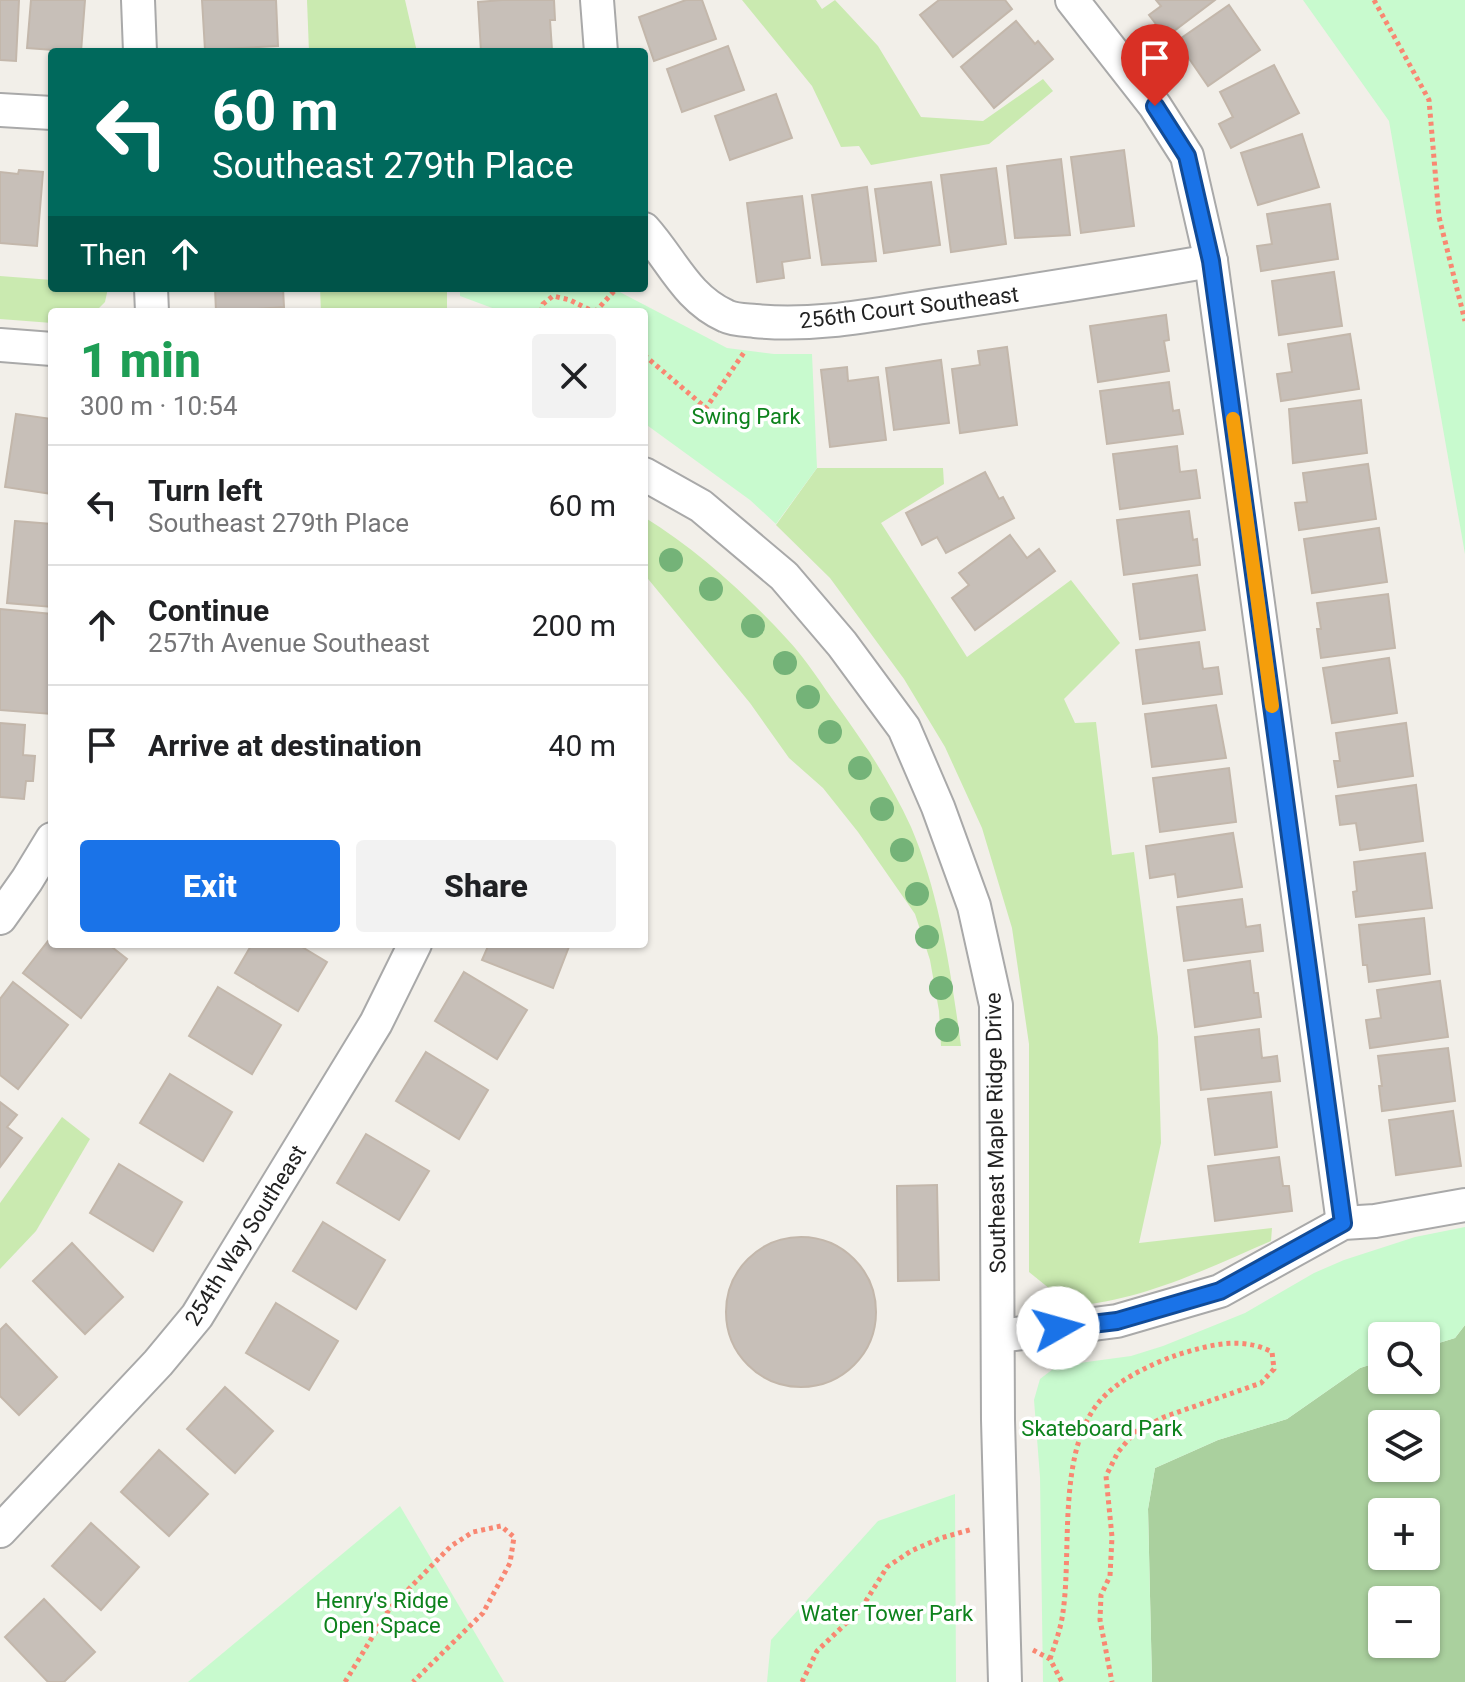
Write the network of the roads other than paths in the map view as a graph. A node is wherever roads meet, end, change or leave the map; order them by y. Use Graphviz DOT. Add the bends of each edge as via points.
graph roads {
  1 [pos="138,0"];
  2 [pos="597,0"];
  3 [pos="1072,0"];
  4 [pos="140,48"];
  5 [pos="601,48"];
  6 [pos="0,110"];
  7 [pos="48,113"];
  8 [pos="648,233"];
  9 [pos="1211,261"];
  10 [pos="0,345"];
  11 [pos="48,349"];
  12 [pos="648,476"];
  13 [pos="48,846"];
  14 [pos="0,918"];
  15 [pos="413,948"];
  16 [pos="1465,1205"];
  17 [pos="1343,1223"];
  18 [pos="999,1336"];
  19 [pos="0,1531"];
  20 [pos="1005,1682"];
  1 -- 4 [label="street"];
  2 -- 5 [label="street"];
  3 -- 9 [label="street" via="1187,156"];
  6 -- 7 [label="street"];
  8 -- 9 [label="street, 256th Court Southeast" via="687,289 706,305 729,318 765,322 877,314"];
  9 -- 17 [label="street"];
  10 -- 11 [label="street"];
  12 -- 18 [label="street, Southeast Maple Ridge Drive" via="701,506 784,576 904,728 938,807 974,906 996,1005"];
  13 -- 14 [label="street"];
  15 -- 19 [label="street, 254th Way Southeast" via="376,1023 197,1316"];
  16 -- 17 [label="street"];
  17 -- 18 [label="street" via="1220,1291 1117,1321"];
  18 -- 20 [label="street, Southeast Maple Ridge Drive"];
}
